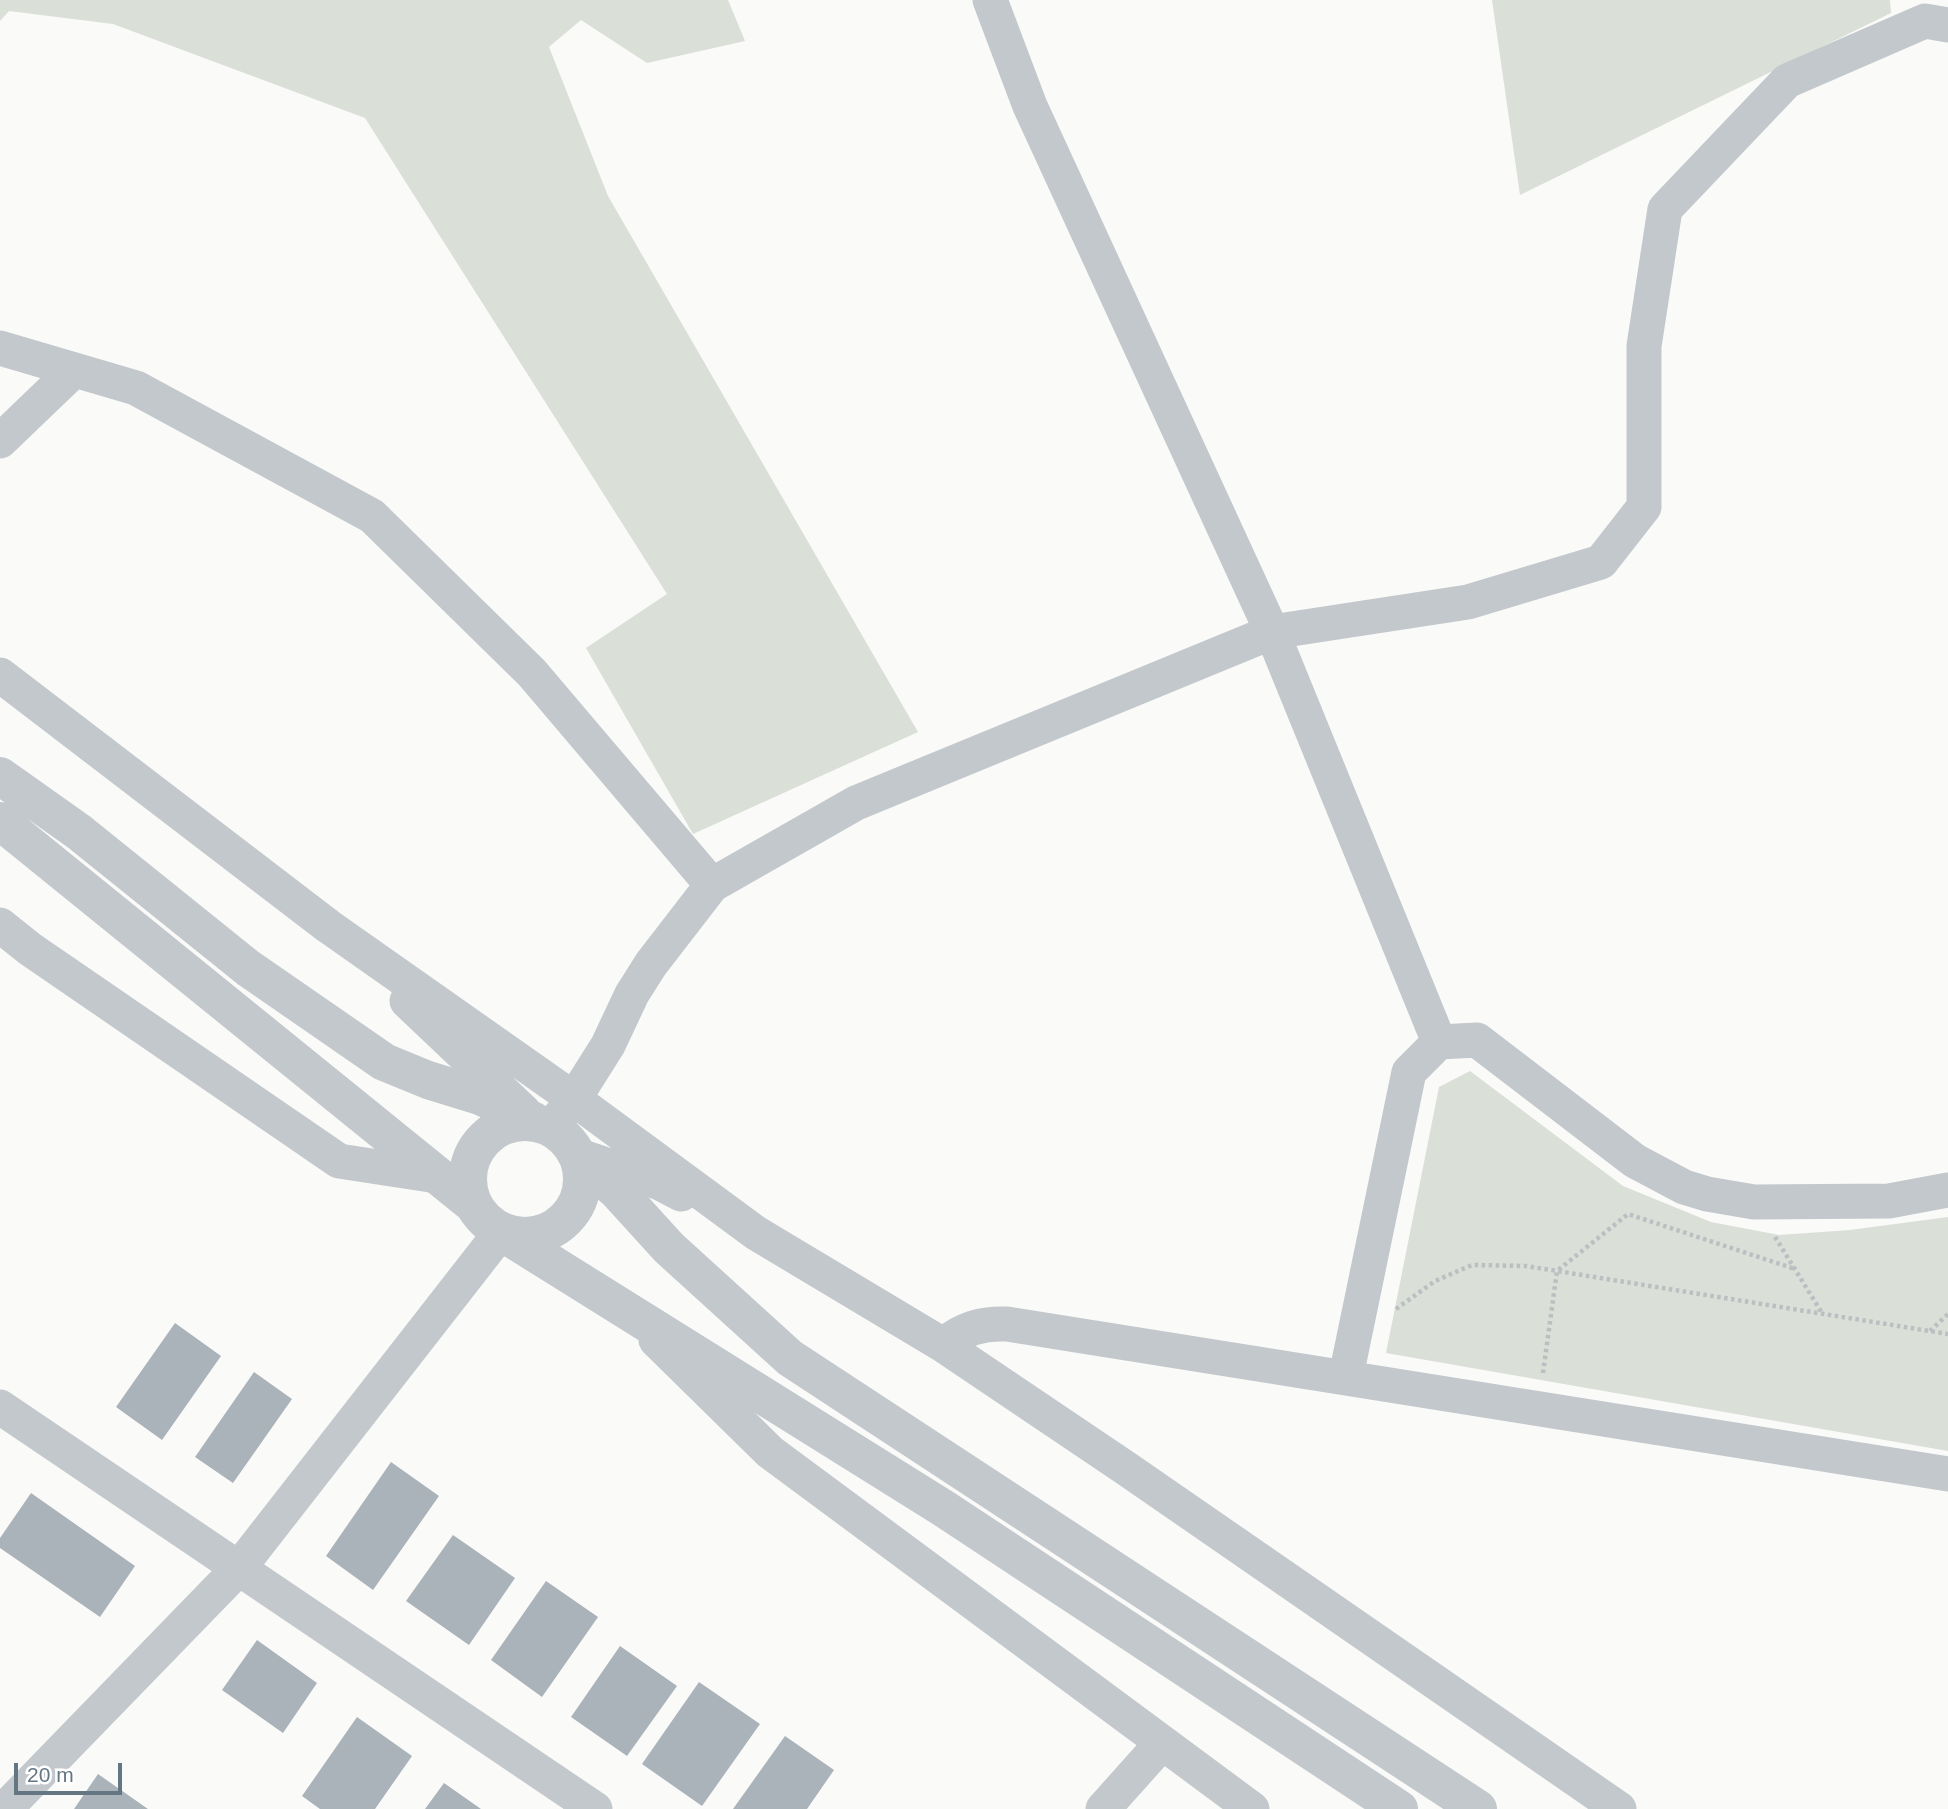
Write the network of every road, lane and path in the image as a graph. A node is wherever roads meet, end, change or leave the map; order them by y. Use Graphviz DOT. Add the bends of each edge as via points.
graph roads {
  1 [pos="990,0"];
  2 [pos="1948,25"];
  3 [pos="0,348"];
  4 [pos="74,370"];
  5 [pos="0,441"];
  6 [pos="1272,632"];
  7 [pos="0,675"];
  8 [pos="0,776"];
  9 [pos="0,821"];
  10 [pos="712,885"];
  11 [pos="0,925"];
  12 [pos="328,926"];
  13 [pos="1439,1042"];
  14 [pos="553,1116"];
  15 [pos="578,1155"];
  16 [pos="437,1176"];
  17 [pos="1948,1190"];
  18 [pos="1754,1202"];
  19 [pos="474,1205"];
  20 [pos="501,1232"];
  21 [pos="755,1233"];
  22 [pos="1795,1269"];
  23 [pos="1557,1271"];
  24 [pos="629,1312"];
  25 [pos="1822,1314"];
  26 [pos="1948,1314"];
  27 [pos="1930,1331"];
  28 [pos="1948,1334"];
  29 [pos="1353,1338"];
  30 [pos="943,1345"];
  31 [pos="1346,1376"];
  32 [pos="0,1407"];
  33 [pos="1538,1407"];
  34 [pos="1948,1474"];
  35 [pos="239,1568"];
  36 [pos="1162,1743"];
  37 [pos="5,1809"];
  38 [pos="595,1809"];
  39 [pos="1103,1809"];
  40 [pos="1252,1809"];
  41 [pos="1399,1809"];
  42 [pos="1479,1809"];
  43 [pos="1619,1809"];
  1 -- 6 [label="street" via="1030,106"];
  2 -- 6 [label="street" via="1925,21 1787,81 1665,209 1644,346 1644,507 1601,562 1468,602"];
  3 -- 4 [label="street"];
  4 -- 5 [label="street"];
  4 -- 10 [label="street" via="136,388 372,516 532,673"];
  6 -- 10 [label="street" via="856,803"];
  6 -- 13 [label="street"];
  7 -- 12 [label="street"];
  8 -- 14 [label="street" via="79,832 247,968 384,1062 428,1080"];
  9 -- 16 [label="street"];
  10 -- 14 [label="street" via="651,964 608,1045"];
  11 -- 16 [label="street" via="339,1161"];
  12 -- 14 [label="street"];
  12 -- 14 [label="street"];
  13 -- 18 [label="street" via="1477,1040 1635,1161 1707,1194"];
  13 -- 29 [label="street" via="1409,1072"];
  14 -- 15 [label="street"];
  14 -- 19 [label="street" via="516,1121 484,1138 467,1170"];
  14 -- 21 [label="street"];
  15 -- 20 [label="street" via="581,1194 558,1226 540,1235 520,1237"];
  15 -- 21 [label="street" via="660,1183"];
  15 -- 42 [label="street" via="669,1248 790,1358"];
  16 -- 19 [label="street"];
  17 -- 18 [label="street" via="1889,1201"];
  18 -- 22 [label="path"];
  19 -- 20 [label="street" via="484,1220"];
  20 -- 24 [label="street"];
  20 -- 35 [label="street"];
  21 -- 30 [label="street"];
  22 -- 23 [label="path" via="1628,1213"];
  22 -- 25 [label="path"];
  23 -- 25 [label="path"];
  23 -- 29 [label="path" via="1472,1265 1435,1281"];
  23 -- 33 [label="path"];
  24 -- 36 [label="street" via="770,1452"];
  24 -- 41 [label="street" via="943,1508"];
  25 -- 27 [label="path"];
  26 -- 27 [label="path"];
  27 -- 28 [label="path"];
  29 -- 31 [label="street"];
  30 -- 31 [label="street" via="973,1327 1007,1324"];
  30 -- 43 [label="street"];
  31 -- 33 [label="street"];
  32 -- 35 [label="street"];
  33 -- 34 [label="street"];
  35 -- 37 [label="street"];
  35 -- 38 [label="street"];
  36 -- 39 [label="street"];
  36 -- 40 [label="street"];
}
